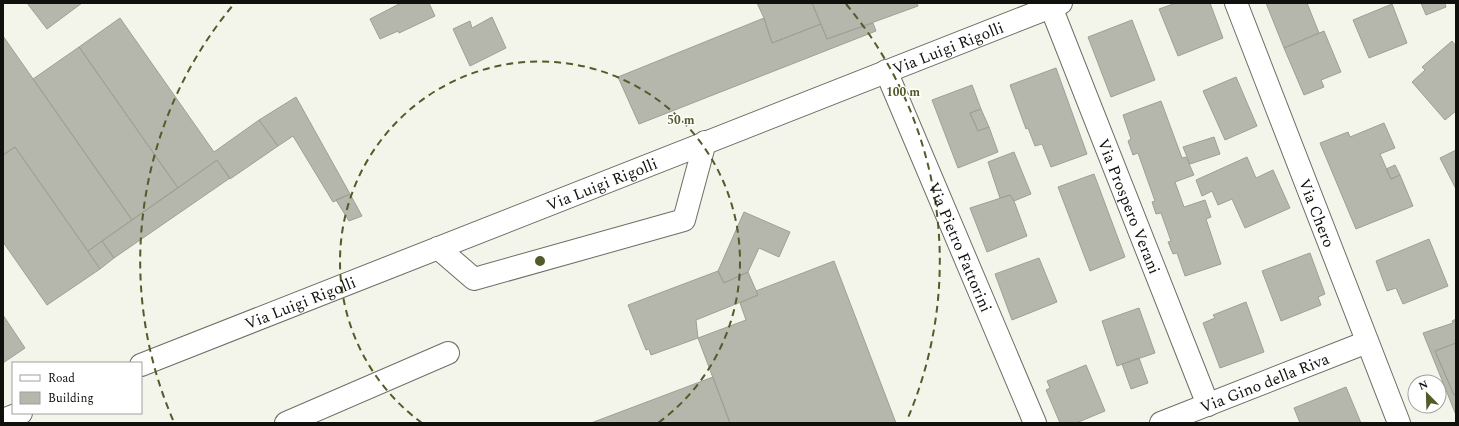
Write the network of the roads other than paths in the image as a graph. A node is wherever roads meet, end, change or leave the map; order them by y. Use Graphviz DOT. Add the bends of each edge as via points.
graph roads {
  1 [pos="1236,3"];
  2 [pos="1056,5"];
  3 [pos="886,71"];
  4 [pos="705,142"];
  5 [pos="438,248"];
  6 [pos="1367,342"];
  7 [pos="448,353"];
  8 [pos="142,364"];
  9 [pos="1208,404"];
  10 [pos="286,423"];
  11 [pos="1035,423"];
  12 [pos="1161,423"];
  13 [pos="1399,423"];
  1 -- 6 [label="street, Via Chero"];
  2 -- 3 [label="street, Via Luigi Rigolli"];
  2 -- 9 [label="street, Via Prospero Verani"];
  3 -- 4 [label="street, Via Luigi Rigolli"];
  3 -- 11 [label="street, Via Pietro Fattorini"];
  4 -- 5 [label="street, Via Luigi Rigolli"];
  4 -- 5 [label="street" via="684,220 474,279"];
  5 -- 8 [label="street, Via Luigi Rigolli"];
  6 -- 9 [label="street, Via Gino della Riva"];
  6 -- 13 [label="street, Via Chero"];
  7 -- 10 [label="street"];
  9 -- 12 [label="street, Via Gino della Riva"];
}
